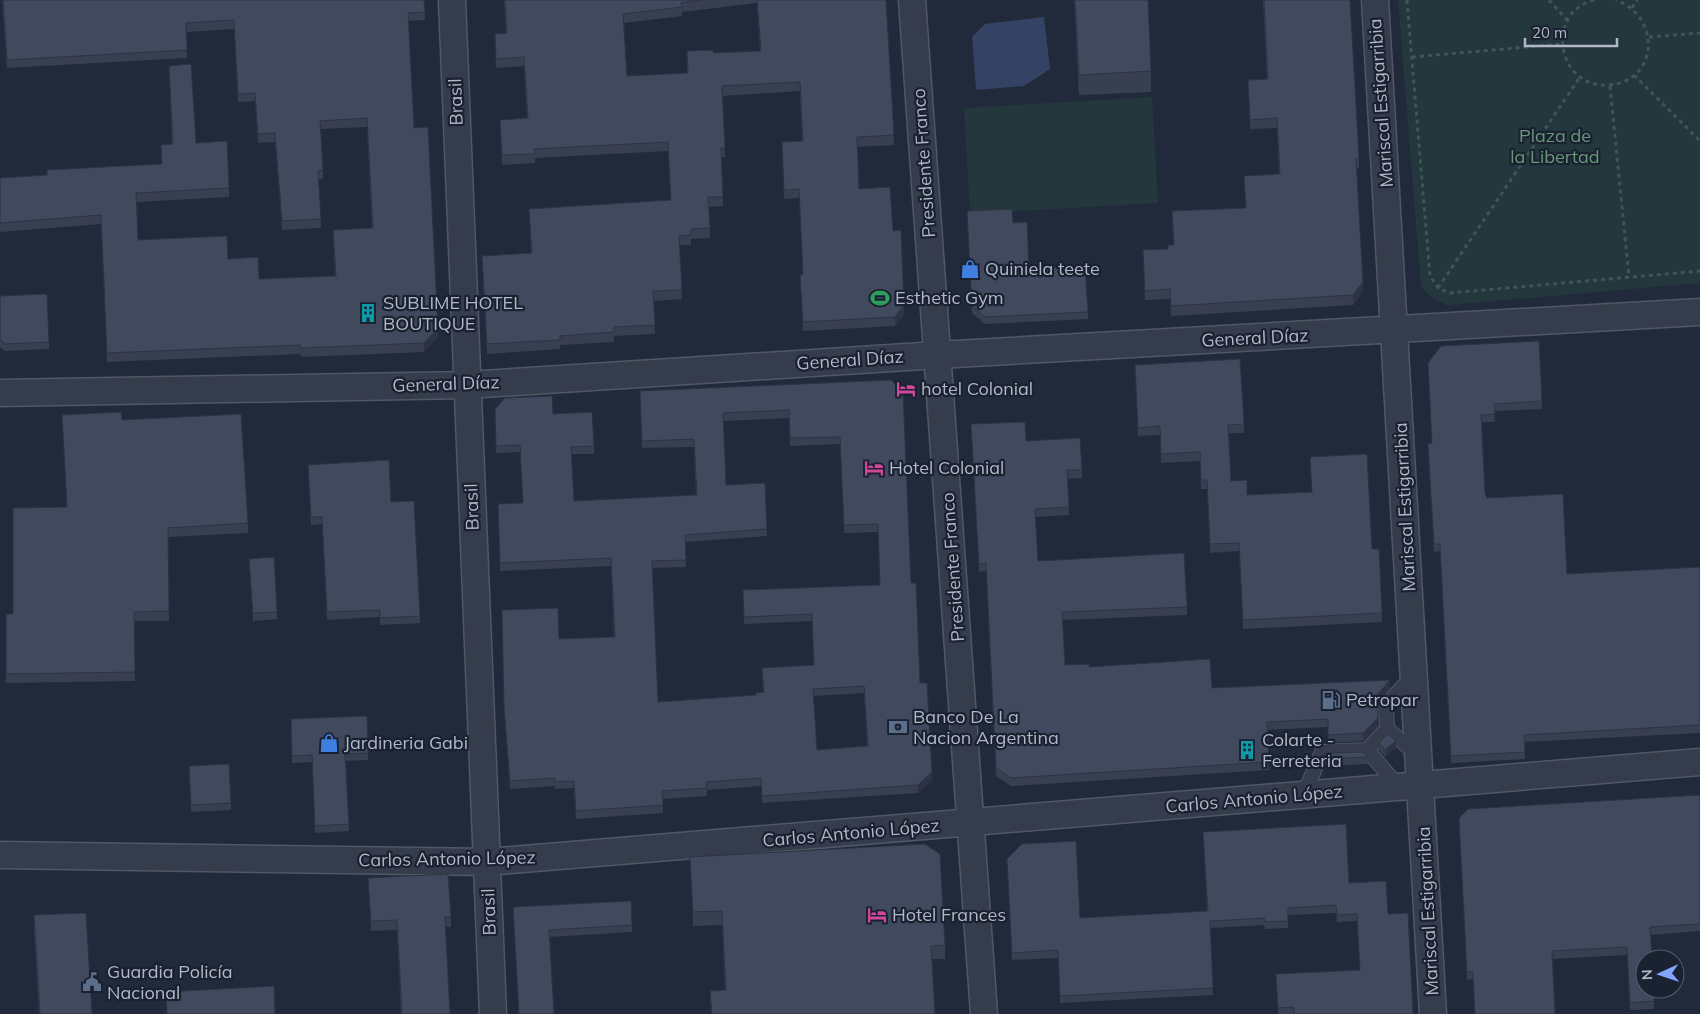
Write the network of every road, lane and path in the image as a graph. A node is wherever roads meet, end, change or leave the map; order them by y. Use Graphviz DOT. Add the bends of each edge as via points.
graph roads {
  1 [pos="452,0"];
  2 [pos="912,0"];
  3 [pos="1375,0"];
  4 [pos="1407,0"];
  5 [pos="1549,0"];
  6 [pos="1594,0"];
  7 [pos="1616,0"];
  8 [pos="1637,0"];
  9 [pos="1632,8"];
  10 [pos="1567,20"];
  11 [pos="1700,33"];
  12 [pos="1649,38"];
  13 [pos="1562,44"];
  14 [pos="1412,56"];
  15 [pos="1634,75"];
  16 [pos="1580,77"];
  17 [pos="1610,86"];
  18 [pos="1700,141"];
  19 [pos="1700,271"];
  20 [pos="1629,277"];
  21 [pos="1438,288"];
  22 [pos="1700,312"];
  23 [pos="1395,331"];
  24 [pos="938,355"];
  25 [pos="467,385"];
  26 [pos="0,393"];
  27 [pos="1414,675"];
  28 [pos="1387,729"];
  29 [pos="1367,750"];
  30 [pos="1419,756"];
  31 [pos="1700,762"];
  32 [pos="1410,785"];
  33 [pos="1304,794"];
  34 [pos="972,824"];
  35 [pos="0,855"];
  36 [pos="487,862"];
  37 [pos="494,1014"];
  38 [pos="984,1014"];
  39 [pos="1433,1014"];
  1 -- 25 [label="street, Brasil"];
  2 -- 24 [label="street, Presidente Franco"];
  3 -- 23 [label="street, Mariscal Estigarribia"];
  4 -- 14 [label="path"];
  5 -- 10 [label="path"];
  6 -- 10 [label="path" via="1576,10"];
  7 -- 9 [label="path"];
  8 -- 9 [label="path"];
  9 -- 12 [label="path" via="1645,24"];
  10 -- 13 [label="path"];
  11 -- 12 [label="path"];
  12 -- 15 [label="path" via="1643,64"];
  13 -- 14 [label="path"];
  13 -- 16 [label="path" via="1565,60"];
  14 -- 21 [label="path" via="1430,276"];
  15 -- 17 [label="path"];
  15 -- 18 [label="path"];
  16 -- 17 [label="path" via="1596,85"];
  16 -- 21 [label="path"];
  17 -- 20 [label="path"];
  19 -- 20 [label="path"];
  20 -- 21 [label="path" via="1450,293"];
  22 -- 23 [label="street, General Díaz"];
  23 -- 24 [label="street, General Díaz"];
  23 -- 27 [label="street, Mariscal Estigarribia"];
  24 -- 25 [label="street, General Díaz"];
  24 -- 34 [label="street, Presidente Franco"];
  25 -- 26 [label="street, General Díaz"];
  25 -- 36 [label="street, Brasil"];
  27 -- 28 [label="lane" via="1386,706"];
  27 -- 30 [label="street, Mariscal Estigarribia"];
  28 -- 29 [label="lane"];
  28 -- 30 [label="lane"];
  29 -- 32 [label="lane"];
  29 -- 33 [label="lane" via="1322,752"];
  30 -- 32 [label="street, Mariscal Estigarribia"];
  31 -- 32 [label="street, Carlos Antonio López"];
  32 -- 33 [label="street, Carlos Antonio López"];
  32 -- 39 [label="street, Mariscal Estigarribia"];
  33 -- 34 [label="street, Carlos Antonio López"];
  34 -- 36 [label="street, Carlos Antonio López"];
  34 -- 38 [label="street, Presidente Franco"];
  35 -- 36 [label="street, Carlos Antonio López"];
  36 -- 37 [label="street, Brasil"];
}
